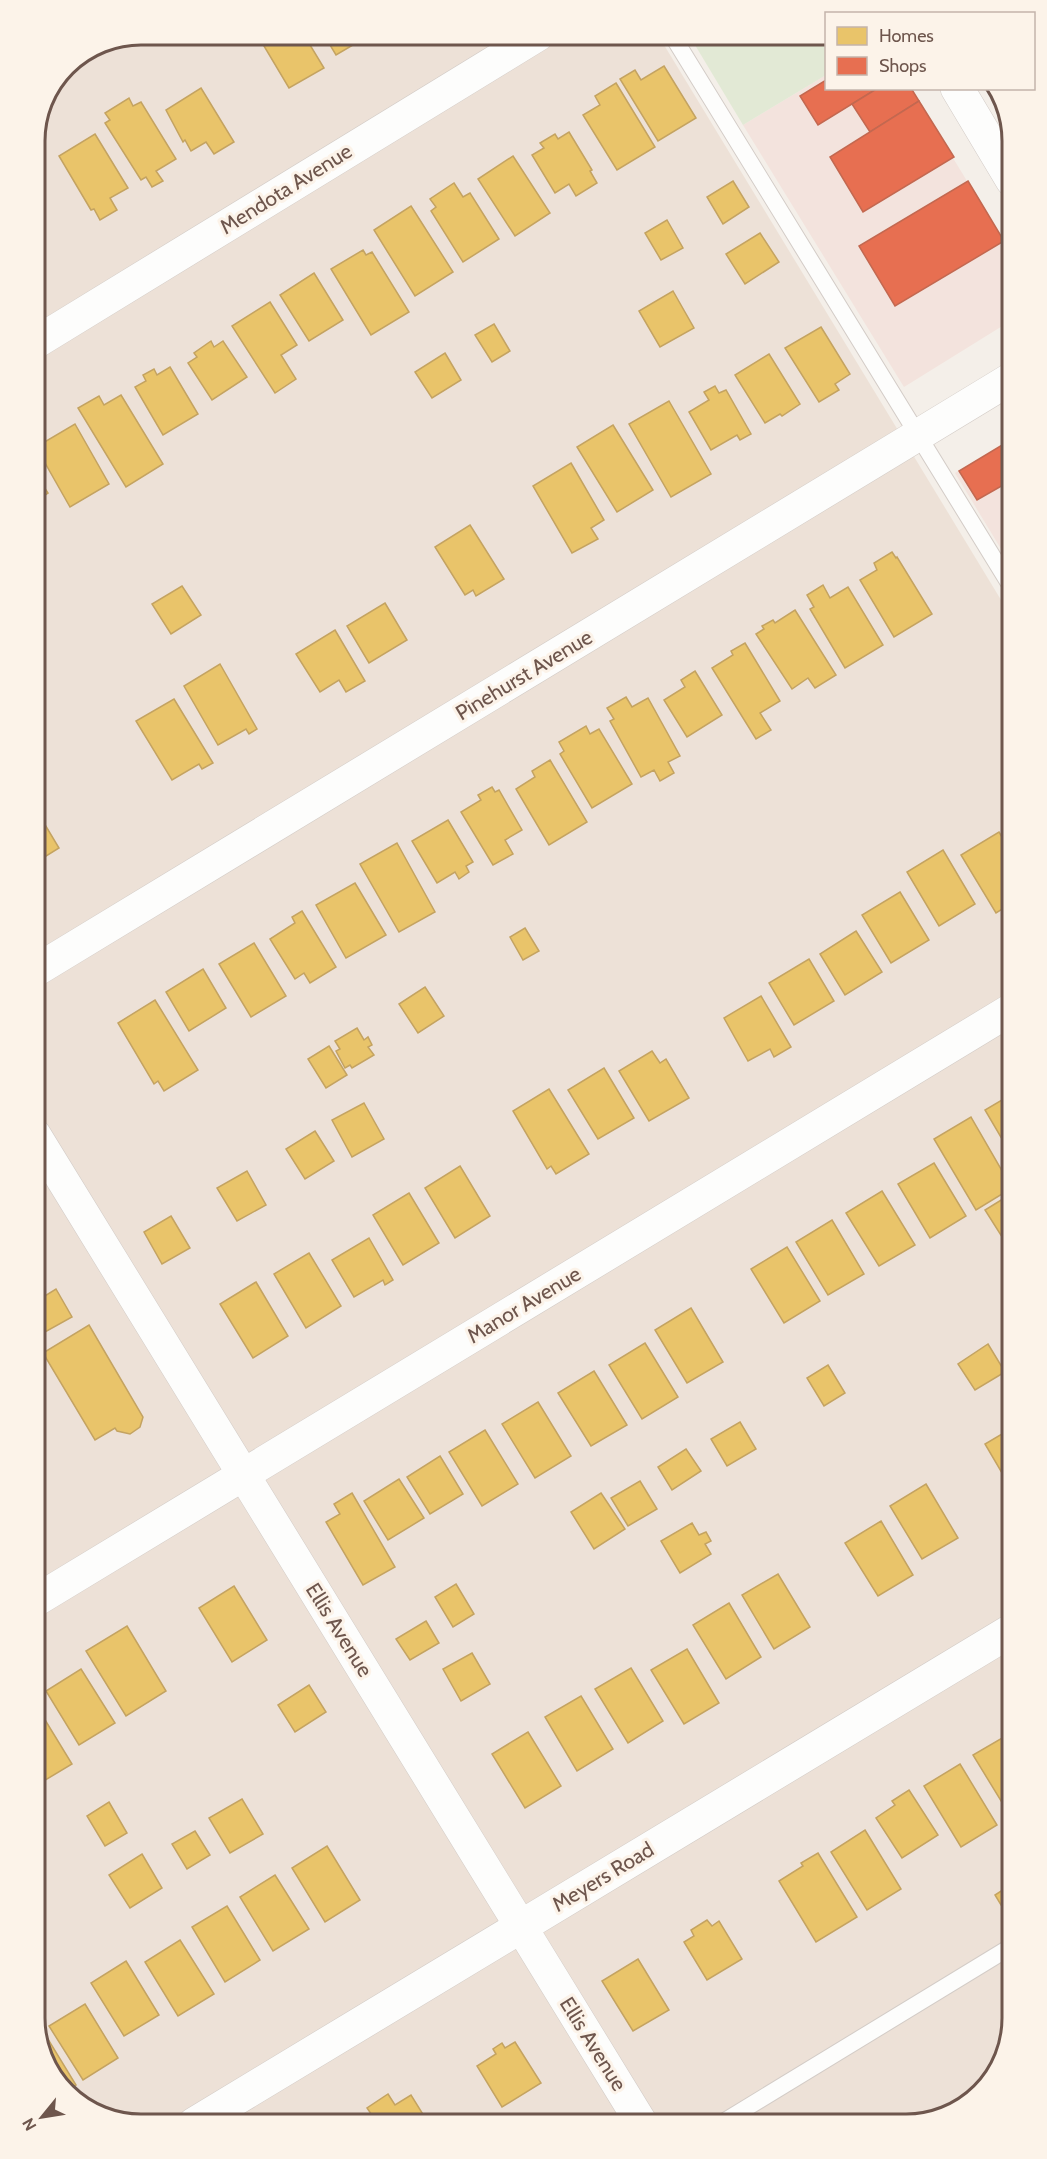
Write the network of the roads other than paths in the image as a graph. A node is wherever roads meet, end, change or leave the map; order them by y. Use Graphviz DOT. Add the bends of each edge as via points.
graph roads {
  1 [pos="522,45"];
  2 [pos="678,45"];
  3 [pos="958,90"];
  4 [pos="1002,163"];
  5 [pos="45,338"];
  6 [pos="1002,384"];
  7 [pos="919,436"];
  8 [pos="1002,572"];
  9 [pos="45,965"];
  10 [pos="1002,1015"];
  11 [pos="45,1151"];
  12 [pos="243,1474"];
  13 [pos="45,1594"];
  14 [pos="1002,1636"];
  15 [pos="521,1927"];
  16 [pos="1002,1952"];
  17 [pos="211,2114"];
  18 [pos="636,2114"];
  19 [pos="736,2114"];
  1 -- 5 [label="street, Mendota Avenue"];
  2 -- 7 [label="lane"];
  3 -- 4 [label="street"];
  6 -- 7 [label="street, Pinehurst Avenue"];
  7 -- 8 [label="lane"];
  7 -- 9 [label="street, Pinehurst Avenue"];
  10 -- 12 [label="street, Manor Avenue"];
  11 -- 12 [label="street, Ellis Avenue"];
  12 -- 13 [label="street, Manor Avenue"];
  12 -- 15 [label="street, Ellis Avenue"];
  14 -- 15 [label="street, Meyers Road"];
  15 -- 17 [label="street, Meyers Road"];
  15 -- 18 [label="street, Ellis Avenue"];
  16 -- 19 [label="lane"];
}
